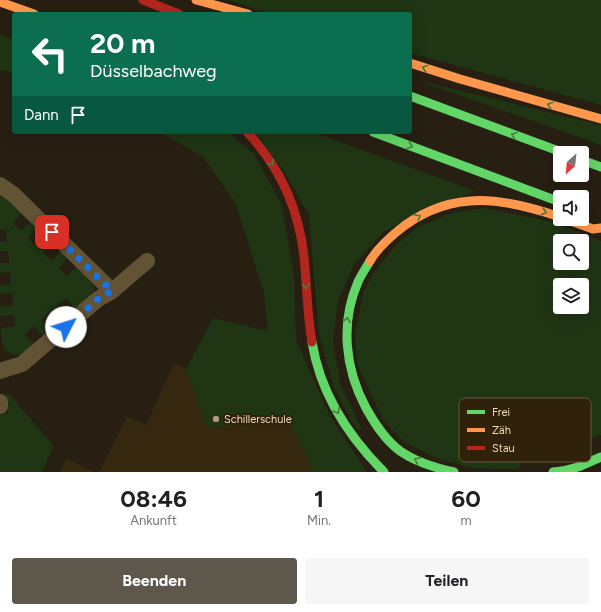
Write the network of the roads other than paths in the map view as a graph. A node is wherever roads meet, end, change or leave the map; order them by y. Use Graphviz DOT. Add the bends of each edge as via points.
graph roads {
  1 [pos="143,0"];
  2 [pos="196,0"];
  3 [pos="0,2"];
  4 [pos="28,12"];
  5 [pos="174,12"];
  6 [pos="241,12"];
  7 [pos="412,64"];
  8 [pos="412,97"];
  9 [pos="601,119"];
  10 [pos="249,134"];
  11 [pos="378,134"];
  12 [pos="553,149"];
  13 [pos="589,163"];
  14 [pos="601,167"];
  15 [pos="0,185"];
  16 [pos="553,199"];
  17 [pos="553,215"];
  18 [pos="585,226"];
  19 [pos="601,228"];
  20 [pos="147,261"];
  21 [pos="112,291"];
  22 [pos="0,371"];
  23 [pos="0,402"];
  24 [pos="0,406"];
  25 [pos="601,457"];
  26 [pos="591,461"];
  27 [pos="590,462"];
  28 [pos="384,472"];
  29 [pos="454,472"];
  30 [pos="560,472"];
  1 -- 5 [label="main road"];
  2 -- 6 [label="main road"];
  3 -- 4 [label="main road"];
  9 -- 7 [label="main road, one-way" via="460,80"];
  12 -- 8 [label="main road, one-way"];
  10 -- 28 [label="main road, one-way" via="275,168 295,212 304,256 313,350 326,391 362,450"];
  11 -- 16 [label="main road, one-way"];
  13 -- 14 [label="main road"];
  15 -- 21 [label="street" via="13,194"];
  29 -- 17 [label="main road, one-way" via="423,463 400,450 381,432 362,402 347,359 346,336 349,310 360,279 381,246 394,233 407,223 440,206 467,200 495,201"];
  18 -- 19 [label="main road"];
  20 -- 21 [label="street"];
  21 -- 22 [label="street" via="98,299 22,364"];
  23 -- 24 [label="street"];
  25 -- 26 [label="main road"];
  27 -- 30 [label="main road"];
}
